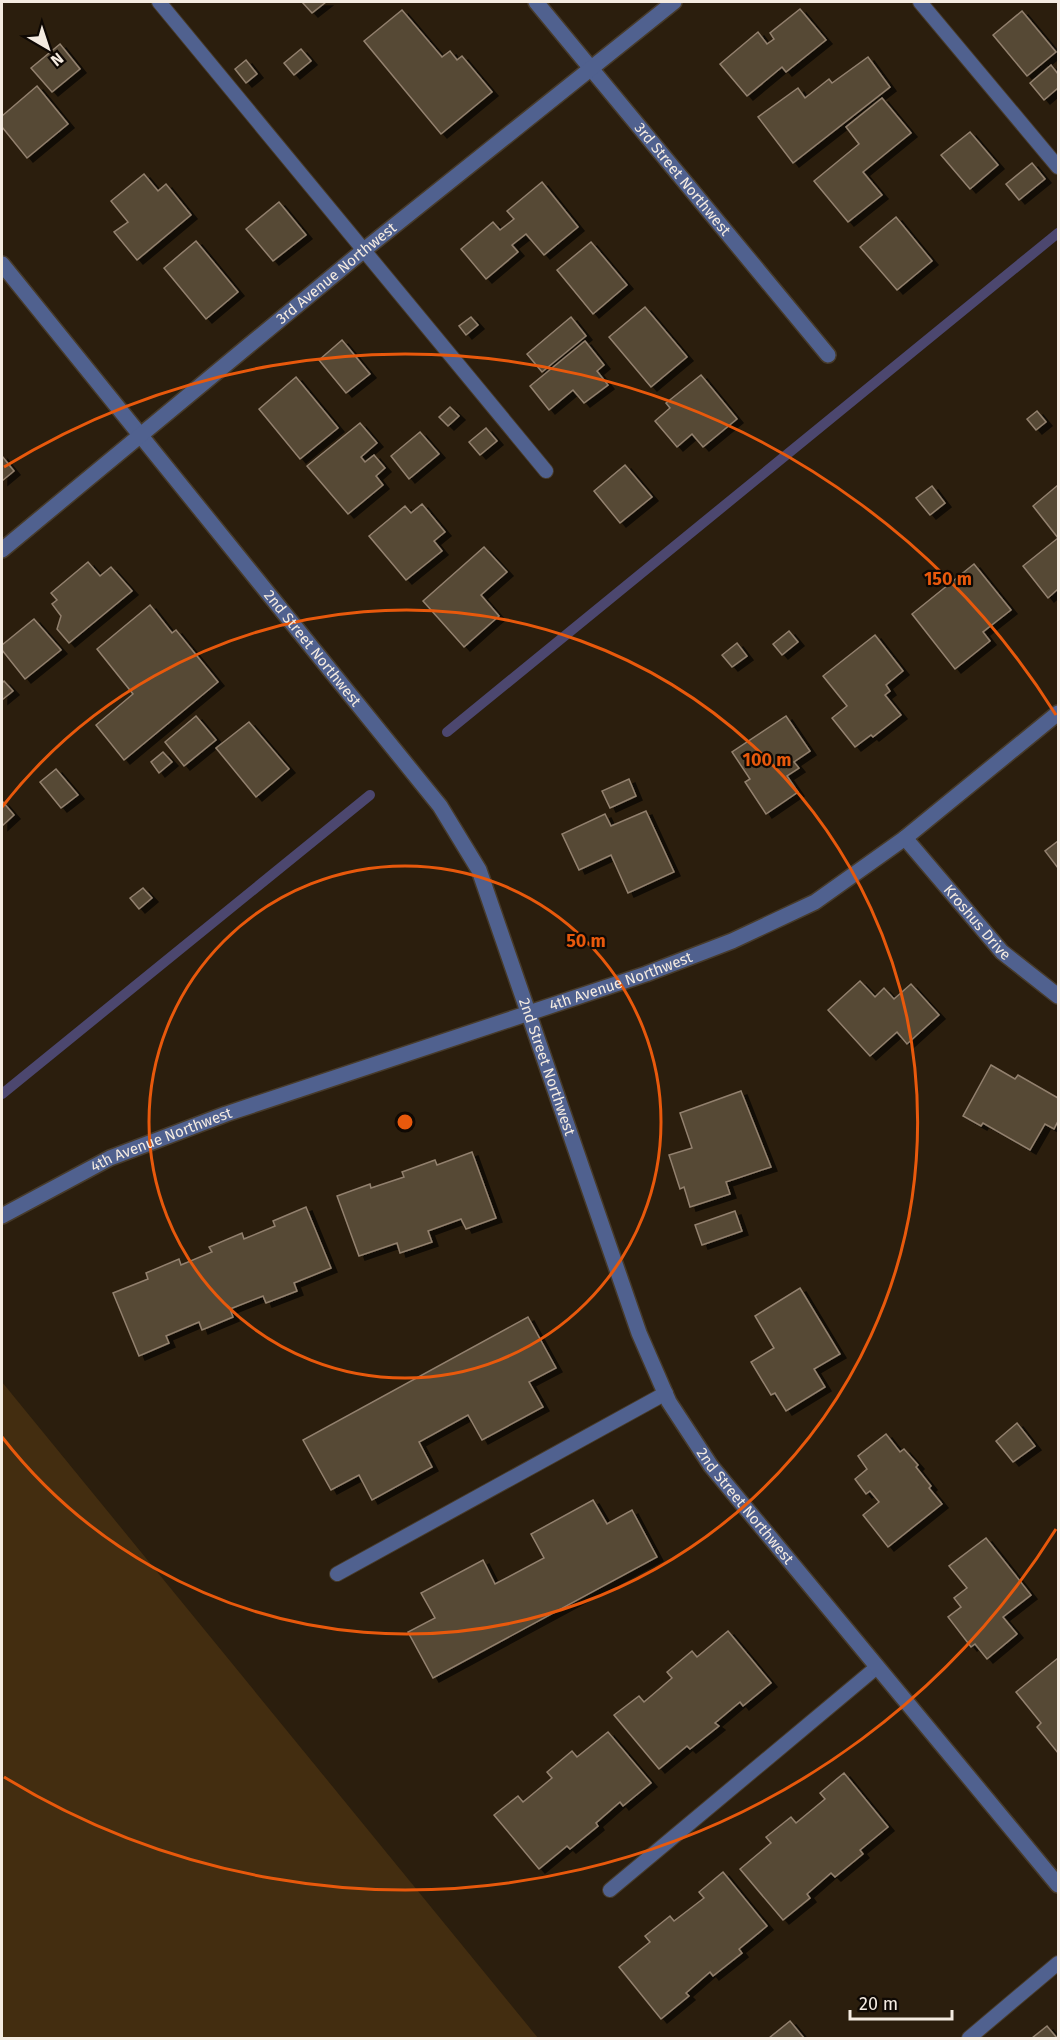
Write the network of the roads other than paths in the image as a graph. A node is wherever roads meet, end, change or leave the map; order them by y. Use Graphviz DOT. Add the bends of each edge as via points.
graph roads {
  1 [pos="159,2"];
  2 [pos="536,2"];
  3 [pos="674,2"];
  4 [pos="920,2"];
  5 [pos="592,68"];
  6 [pos="1059,166"];
  7 [pos="364,250"];
  8 [pos="2,264"];
  9 [pos="828,355"];
  10 [pos="141,435"];
  11 [pos="546,471"];
  12 [pos="2,550"];
  13 [pos="1059,713"];
  14 [pos="905,838"];
  15 [pos="1059,996"];
  16 [pos="530,1011"];
  17 [pos="2,1216"];
  18 [pos="666,1393"];
  19 [pos="337,1574"];
  20 [pos="877,1667"];
  21 [pos="1059,1885"];
  22 [pos="610,1890"];
  23 [pos="1059,1963"];
  24 [pos="969,2038"];
  1 -- 7 [label="lane"];
  2 -- 5 [label="street, 3rd Street Northwest"];
  3 -- 5 [label="street, 3rd Avenue Northwest"];
  4 -- 6 [label="lane"];
  5 -- 7 [label="street, 3rd Avenue Northwest"];
  5 -- 9 [label="street, 3rd Street Northwest"];
  7 -- 10 [label="street, 3rd Avenue Northwest"];
  7 -- 11 [label="lane"];
  8 -- 10 [label="street, 2nd Street Northwest"];
  10 -- 12 [label="street, 3rd Avenue Northwest"];
  10 -- 16 [label="street, 2nd Street Northwest" via="441,806 480,870"];
  13 -- 14 [label="street, 4th Avenue Northwest"];
  14 -- 15 [label="street, Kroshus Drive" via="1002,952"];
  14 -- 16 [label="street, 4th Avenue Northwest" via="815,902 646,974"];
  16 -- 17 [label="street, 4th Avenue Northwest" via="226,1114 110,1158"];
  16 -- 18 [label="street, 2nd Street Northwest" via="639,1333"];
  18 -- 19 [label="lane"];
  18 -- 20 [label="street, 2nd Street Northwest" via="711,1466"];
  20 -- 21 [label="street, 2nd Street Northwest"];
  20 -- 22 [label="lane"];
  23 -- 24 [label="lane"];
}
